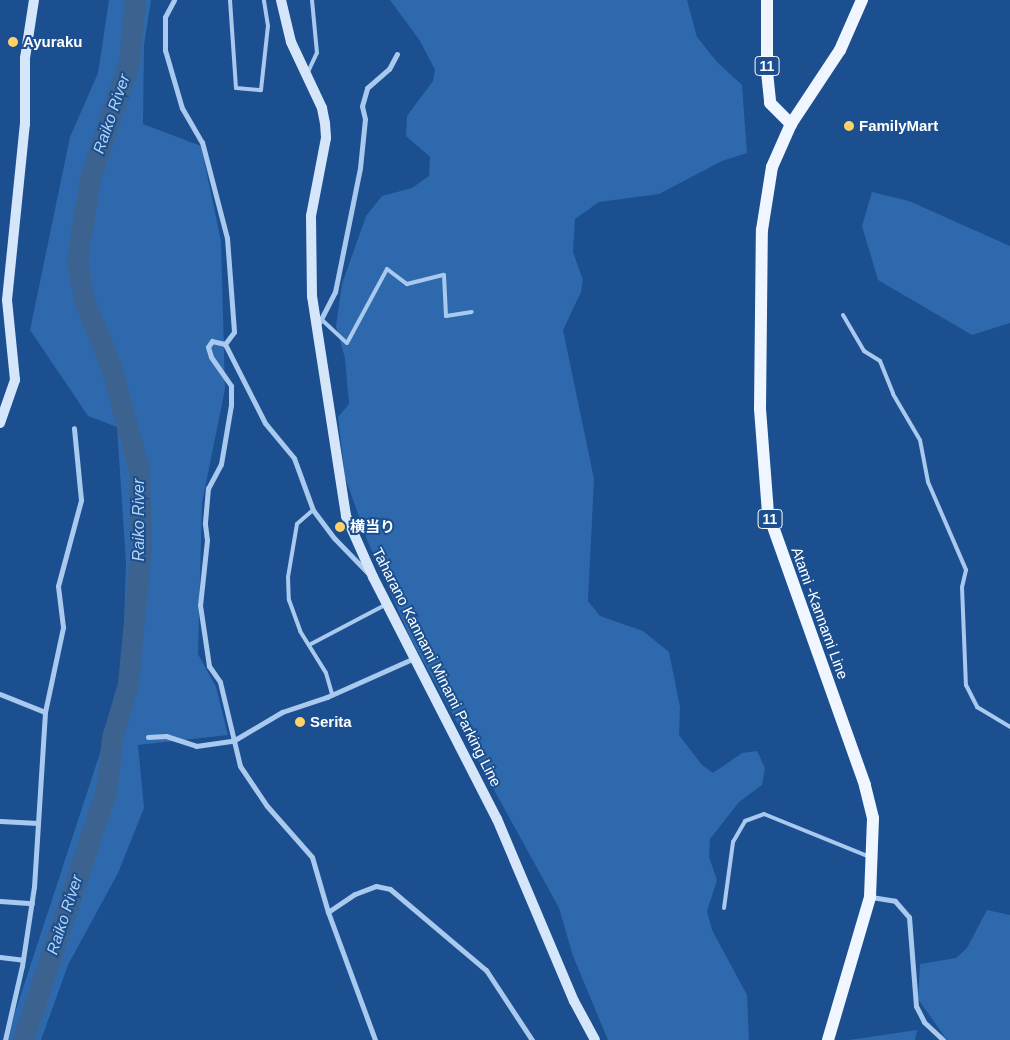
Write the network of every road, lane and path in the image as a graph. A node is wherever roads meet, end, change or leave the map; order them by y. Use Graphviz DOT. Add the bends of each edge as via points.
graph roads {
  1 [pos="34,0"];
  2 [pos="174,0"];
  3 [pos="230,0"];
  4 [pos="264,0"];
  5 [pos="280,0"];
  6 [pos="312,0"];
  7 [pos="767,0"];
  8 [pos="862,0"];
  9 [pos="398,54"];
  10 [pos="306,76"];
  11 [pos="791,124"];
  12 [pos="472,312"];
  13 [pos="843,315"];
  14 [pos="319,324"];
  15 [pos="225,344"];
  16 [pos="0,423"];
  17 [pos="74,428"];
  18 [pos="313,510"];
  19 [pos="373,577"];
  20 [pos="387,604"];
  21 [pos="309,645"];
  22 [pos="414,658"];
  23 [pos="0,694"];
  24 [pos="332,694"];
  25 [pos="45,712"];
  26 [pos="1010,727"];
  27 [pos="148,738"];
  28 [pos="233,741"];
  29 [pos="0,821"];
  30 [pos="38,823"];
  31 [pos="873,859"];
  32 [pos="870,897"];
  33 [pos="0,901"];
  34 [pos="32,903"];
  35 [pos="724,908"];
  36 [pos="328,912"];
  37 [pos="0,957"];
  38 [pos="23,960"];
  39 [pos="5,1040"];
  40 [pos="375,1040"];
  41 [pos="532,1040"];
  42 [pos="595,1040"];
  43 [pos="828,1040"];
  44 [pos="943,1040"];
  1 -- 16 [label="main road" via="25,58 25,124 7,300 15,380"];
  2 -- 15 [label="street" via="165,17 165,50 182,108 202,142 227,238 234,332"];
  3 -- 4 [label="lane" via="236,88 261,90 268,26"];
  5 -- 10 [label="main road, Taharano Kannami Minami Parking Line" via="291,42"];
  6 -- 10 [label="lane" via="317,53"];
  7 -- 11 [label="main road, 11" via="770,103"];
  8 -- 11 [label="main road, Atami -Kannami Line / 11" via="840,50"];
  9 -- 14 [label="street" via="389,69 367,88 362,106 365,119 361,158 348,229 335,292"];
  10 -- 14 [label="main road, Taharano Kannami Minami Parking Line" via="322,108 326,138 311,216 312,278"];
  11 -- 31 [label="main road, Atami -Kannami Line / 11" via="772,167 762,230 762,470 768,513 776,539 865,785 873,818"];
  12 -- 14 [label="lane" via="446,316 444,275 407,284 386,269 347,343"];
  13 -- 26 [label="lane" via="864,351 880,361 892,394 920,440 928,482 966,570 962,586 966,685 977,707"];
  14 -- 19 [label="main road, Taharano Kannami Minami Parking Line" via="346,516"];
  15 -- 18 [label="street" via="265,423 294,458"];
  15 -- 28 [label="street" via="212,340 208,347 231,386 231,404 221,464 208,488 200,605 209,666 220,682"];
  17 -- 25 [label="street" via="81,500 58,586 63,627"];
  18 -- 19 [label="street" via="334,538"];
  18 -- 21 [label="lane" via="297,524 288,577 290,608"];
  19 -- 20 [label="main road, Taharano Kannami Minami Parking Line"];
  20 -- 21 [label="lane"];
  20 -- 22 [label="main road, Taharano Kannami Minami Parking Line"];
  21 -- 24 [label="lane" via="326,673"];
  22 -- 24 [label="street"];
  22 -- 42 [label="main road, Taharano Kannami Minami Parking Line" via="497,819 574,1001"];
  23 -- 25 [label="street"];
  24 -- 28 [label="street" via="282,712"];
  25 -- 30 [label="street"];
  27 -- 28 [label="street" via="166,736 196,746"];
  28 -- 36 [label="street" via="240,766 248,779 312,857"];
  29 -- 30 [label="street"];
  30 -- 34 [label="street"];
  31 -- 32 [label="main road, Atami -Kannami Line / 11"];
  31 -- 35 [label="lane" via="764,814 745,821 733,842"];
  32 -- 43 [label="main road, Atami -Kannami Line / 11"];
  32 -- 44 [label="street" via="895,901 909,917 916,1006 924,1022"];
  33 -- 34 [label="street"];
  34 -- 38 [label="street"];
  36 -- 40 [label="street"];
  36 -- 41 [label="street" via="362,891 376,886 390,889 486,970"];
  37 -- 38 [label="street"];
  38 -- 39 [label="street"];
}
